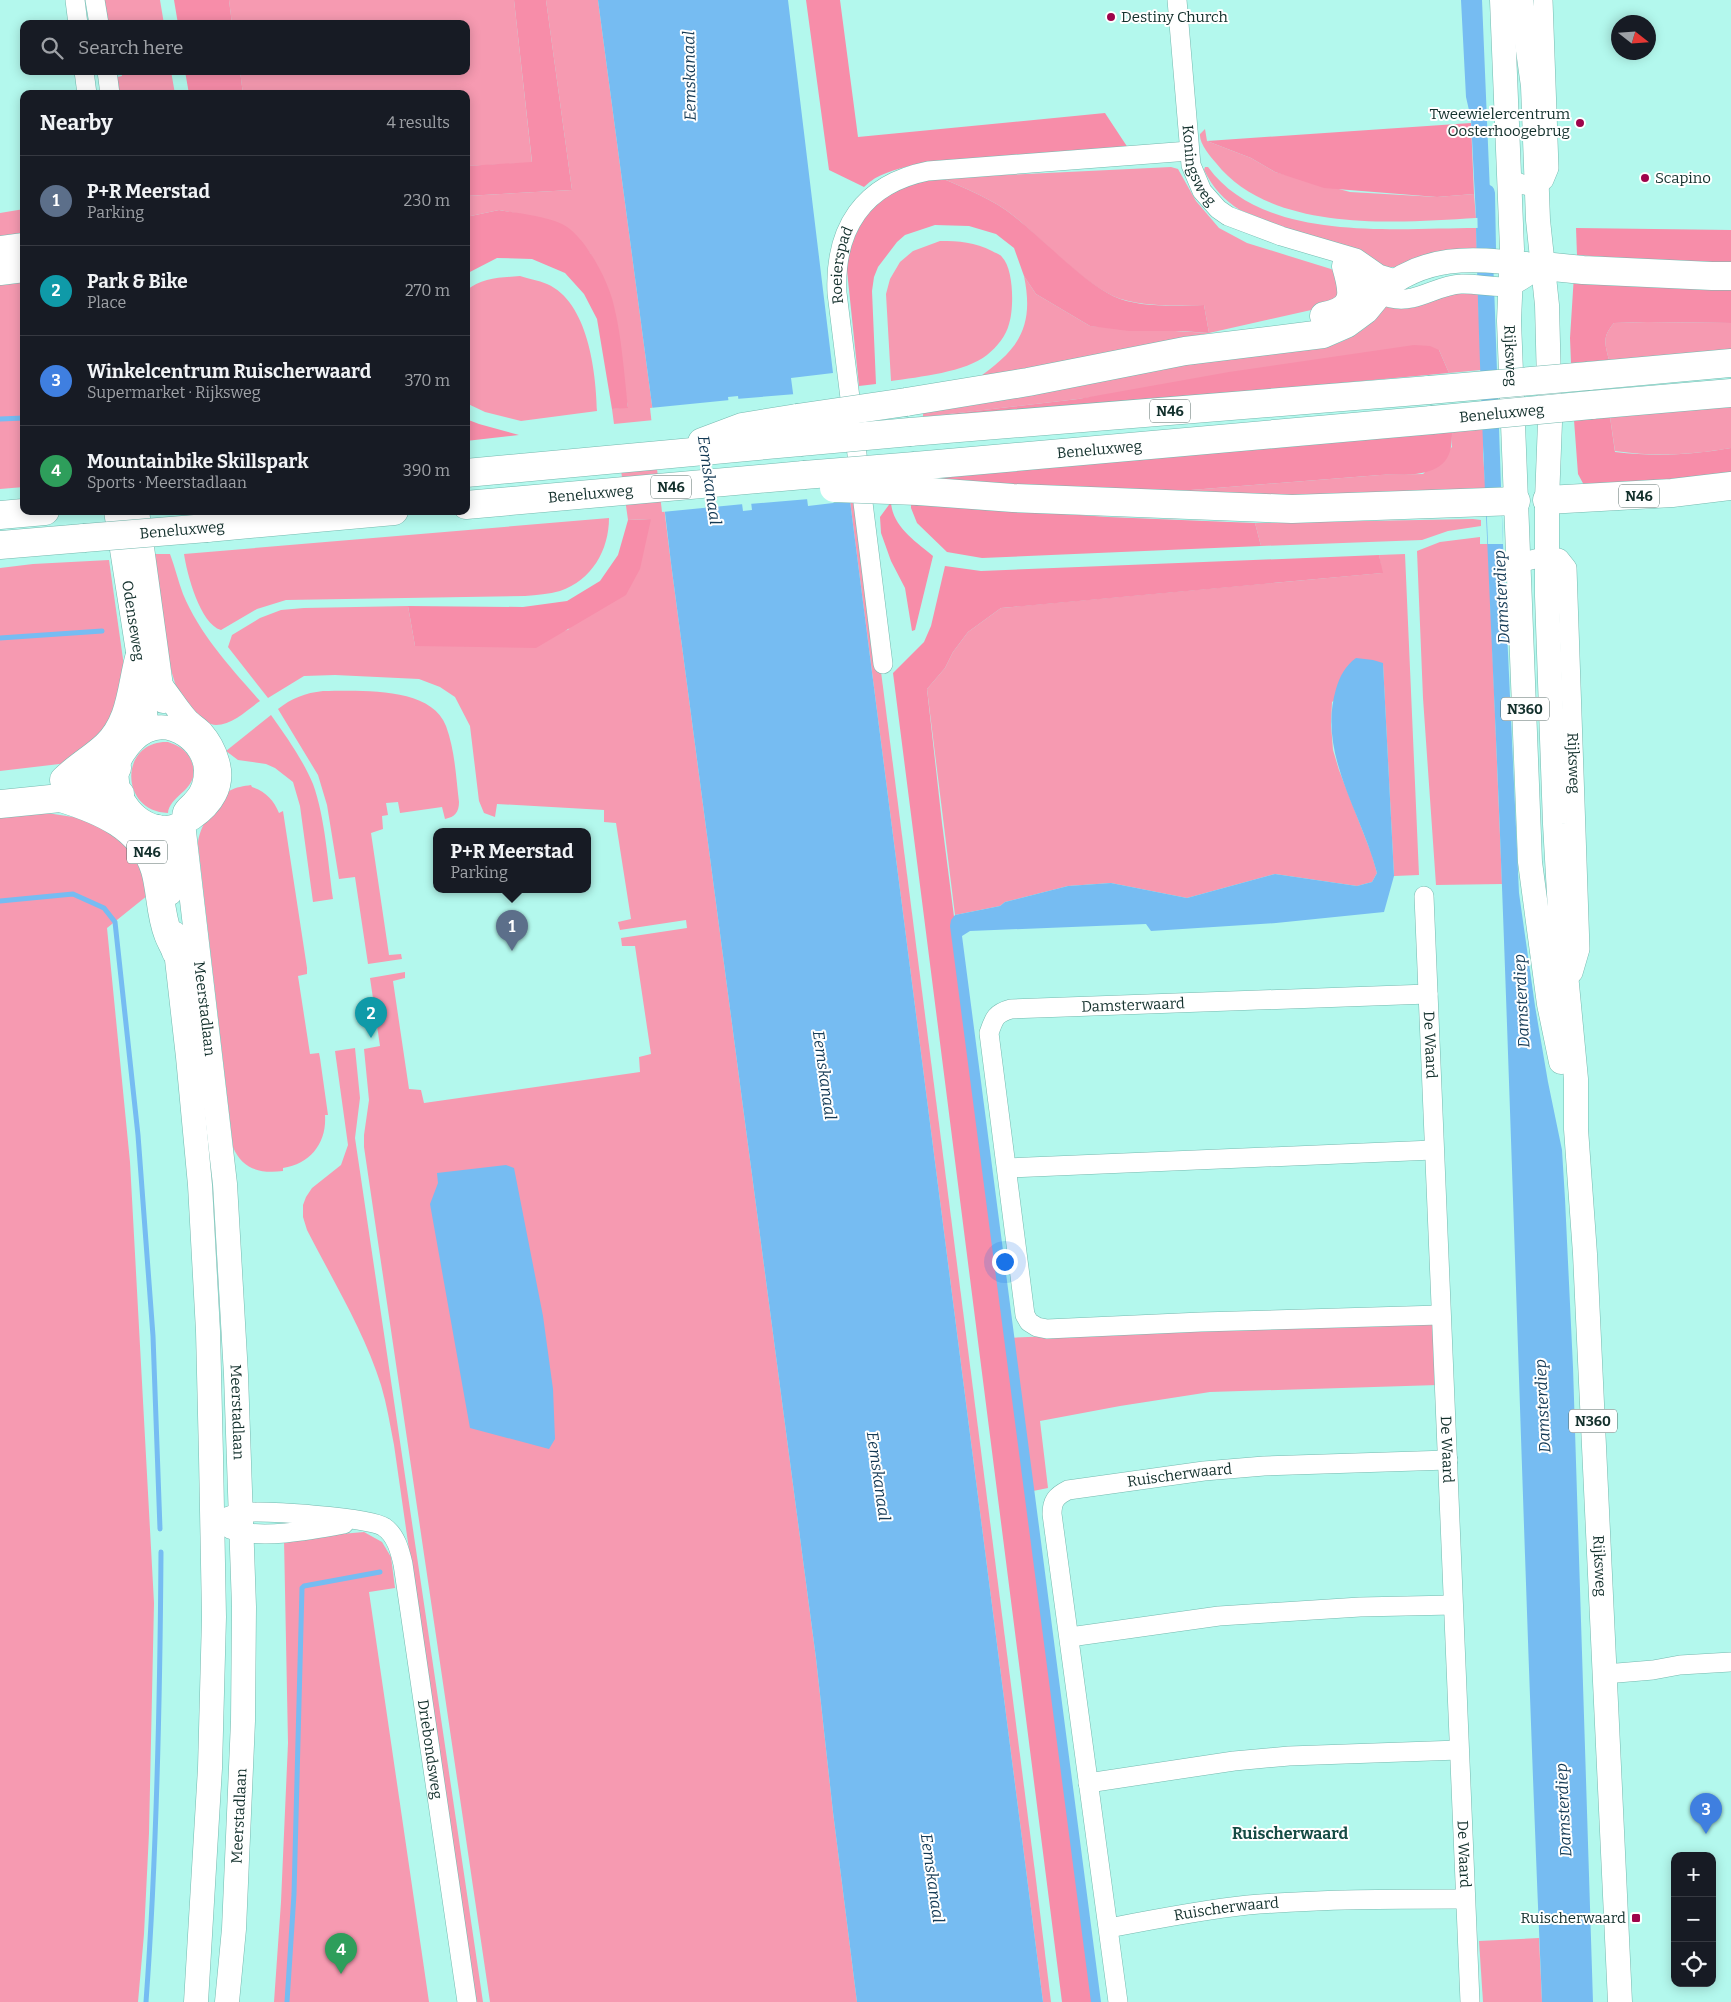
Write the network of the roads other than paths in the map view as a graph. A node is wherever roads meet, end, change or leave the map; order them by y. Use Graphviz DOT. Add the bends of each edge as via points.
graph roads {
  1 [pos="75,0"];
  2 [pos="95,0"];
  3 [pos="1177,0"];
  4 [pos="1502,0"];
  5 [pos="1521,0"];
  6 [pos="1542,0"];
  7 [pos="78,20"];
  8 [pos="98,20"];
  9 [pos="85,75"];
  10 [pos="108,75"];
  11 [pos="86,90"];
  12 [pos="109,90"];
  13 [pos="1189,151"];
  14 [pos="1510,179"];
  15 [pos="1536,187"];
  16 [pos="20,247"];
  17 [pos="0,250"];
  18 [pos="1336,258"];
  19 [pos="1494,261"];
  20 [pos="1543,266"];
  21 [pos="20,268"];
  22 [pos="0,271"];
  23 [pos="1731,276"];
  24 [pos="1494,285"];
  25 [pos="1388,286"];
  26 [pos="1224,346"];
  27 [pos="1731,363"];
  28 [pos="1731,393"];
  29 [pos="672,454"];
  30 [pos="470,473"];
  31 [pos="916,478"];
  32 [pos="1731,486"];
  33 [pos="1547,500"];
  34 [pos="1501,502"];
  35 [pos="470,505"];
  36 [pos="20,513"];
  37 [pos="0,515"];
  38 [pos="117,515"];
  39 [pos="138,515"];
  40 [pos="350,515"];
  41 [pos="33,543"];
  42 [pos="0,546"];
  43 [pos="0,550"];
  44 [pos="1547,556"];
  45 [pos="1519,563"];
  46 [pos="139,658"];
  47 [pos="883,664"];
  48 [pos="179,725"];
  49 [pos="147,730"];
  50 [pos="118,781"];
  51 [pos="0,786"];
  52 [pos="62,789"];
  53 [pos="0,804"];
  54 [pos="183,824"];
  55 [pos="158,827"];
  56 [pos="1424,896"];
  57 [pos="176,952"];
  58 [pos="1544,969"];
  59 [pos="1567,978"];
  60 [pos="1428,994"];
  61 [pos="1576,1130"];
  62 [pos="1433,1150"];
  63 [pos="1007,1168"];
  64 [pos="1440,1315"];
  65 [pos="1448,1460"];
  66 [pos="212,1523"];
  67 [pos="240,1523"];
  68 [pos="1453,1606"];
  69 [pos="1070,1637"];
  70 [pos="1731,1662"];
  71 [pos="1604,1674"];
  72 [pos="1459,1750"];
  73 [pos="1088,1783"];
  74 [pos="1465,1899"];
  75 [pos="1108,1928"];
  76 [pos="196,2002"];
  77 [pos="227,2002"];
  78 [pos="467,2002"];
  79 [pos="1118,2002"];
  80 [pos="1470,2002"];
  81 [pos="1620,2002"];
  1 -- 7 [label="street"];
  2 -- 8 [label="street"];
  3 -- 13 [label="street, Koningsweg"];
  4 -- 14 [label="main road, Rijksweg"];
  5 -- 15 [label="main road, Rijksweg" via="1533,86"];
  6 -- 15 [label="street" via="1549,168 1544,180"];
  9 -- 11 [label="street"];
  10 -- 12 [label="street"];
  13 -- 18 [label="street, Koningsweg" via="1202,191 1218,209 1239,221"];
  13 -- 47 [label="street, Roeierspad" via="914,174 894,181 876,194 848,228 839,254 837,293"];
  14 -- 15 [label="street"];
  14 -- 19 [label="main road, Rijksweg / N360" via="1511,221"];
  15 -- 20 [label="main road, Rijksweg / N360"];
  16 -- 17 [label="highway"];
  18 -- 25 [label="street, Koningsweg"];
  18 -- 26 [label="highway, N46" via="1352,294 1340,312 1263,328"];
  19 -- 20 [label="main road"];
  19 -- 24 [label="main road, Rijksweg / N360"];
  19 -- 25 [label="main road" via="1426,265"];
  20 -- 23 [label="highway"];
  20 -- 24 [label="street"];
  20 -- 33 [label="main road, Rijksweg / N360" via="1550,365"];
  21 -- 22 [label="highway"];
  24 -- 25 [label="street" via="1445,286 1409,299 1389,297"];
  24 -- 34 [label="main road, Rijksweg / N360" via="1509,321"];
  25 -- 26 [label="highway, N46" via="1365,310 1336,330"];
  26 -- 29 [label="highway, N46, bridge" via="1028,382 742,426"];
  27 -- 29 [label="highway, Beneluxweg / N46, bridge"];
  28 -- 31 [label="highway, Beneluxweg / N46, bridge" via="1432,420"];
  29 -- 30 [label="highway, Beneluxweg / N46"];
  31 -- 34 [label="highway, N46" via="1013,498 1292,509"];
  31 -- 35 [label="highway, Beneluxweg / N46, bridge" via="832,488 790,476"];
  32 -- 33 [label="highway, N46" via="1672,494"];
  33 -- 34 [label="main road, N46"];
  33 -- 44 [label="main road, Rijksweg / N360"];
  34 -- 45 [label="main road, Rijksweg / N360"];
  36 -- 37 [label="highway"];
  38 -- 46 [label="main road, Odenseweg"];
  39 -- 48 [label="main road, Odenseweg" via="161,686"];
  40 -- 41 [label="highway, Beneluxweg, bridge"];
  41 -- 42 [label="highway, Beneluxweg"];
  41 -- 43 [label="highway"];
  44 -- 45 [label="street"];
  44 -- 59 [label="main road, Rijksweg / N360" via="1556,847"];
  45 -- 58 [label="main road, Rijksweg / N360" via="1530,862"];
  46 -- 49 [label="main road, Odenseweg"];
  46 -- 52 [label="highway" via="131,700 120,729 96,755 74,769"];
  48 -- 49 [label="main road"];
  48 -- 54 [label="main road" via="200,731 209,742 219,772 217,790 211,802"];
  49 -- 50 [label="main road" via="129,744"];
  50 -- 52 [label="highway, N46"];
  50 -- 55 [label="main road" via="128,809 146,823"];
  51 -- 52 [label="highway, N46"];
  52 -- 53 [label="highway, N46"];
  52 -- 57 [label="highway, N46" via="111,818 140,840 155,869 168,933"];
  54 -- 55 [label="main road"];
  54 -- 67 [label="main road, Meerstadlaan" via="225,1184 236,1374"];
  55 -- 57 [label="main road, Meerstadlaan" via="164,844"];
  56 -- 60 [label="street, De Waard"];
  57 -- 66 [label="main road, Meerstadlaan" via="200,1185 208,1331"];
  58 -- 59 [label="street" via="1554,976"];
  58 -- 61 [label="main road, Rijksweg / N360"];
  59 -- 61 [label="main road, Rijksweg / N360" via="1576,1079"];
  60 -- 62 [label="street, De Waard"];
  60 -- 63 [label="street, Damsterwaard" via="999,1012 989,1033"];
  61 -- 71 [label="main road, Rijksweg / N360" via="1585,1254"];
  62 -- 63 [label="street"];
  62 -- 64 [label="street, De Waard"];
  63 -- 64 [label="street, Damsterwaard" via="1025,1314 1037,1327 1063,1329 1210,1321"];
  64 -- 65 [label="street, De Waard"];
  65 -- 68 [label="street, De Waard"];
  65 -- 69 [label="street, Ruischerwaard" via="1264,1466 1068,1490 1059,1494 1052,1503 1052,1514"];
  66 -- 67 [label="street, Driebondsweg"];
  66 -- 76 [label="main road, Meerstadlaan" via="214,1617 210,1768"];
  67 -- 77 [label="main road, Meerstadlaan" via="244,1721 234,1929"];
  67 -- 78 [label="street, Driebondsweg" via="309,1530 360,1521 385,1528 399,1547"];
  68 -- 69 [label="street" via="1360,1607 1219,1616"];
  68 -- 72 [label="street, De Waard"];
  69 -- 73 [label="street, Ruischerwaard"];
  70 -- 71 [label="street"];
  71 -- 81 [label="main road, Rijksweg / N360"];
  72 -- 73 [label="street" via="1234,1761"];
  72 -- 74 [label="street, De Waard"];
  73 -- 75 [label="street, Ruischerwaard"];
  74 -- 75 [label="street, Ruischerwaard" via="1322,1900 1248,1906"];
  74 -- 80 [label="street, De Waard"];
  75 -- 79 [label="street, Ruischerwaard"];
}
